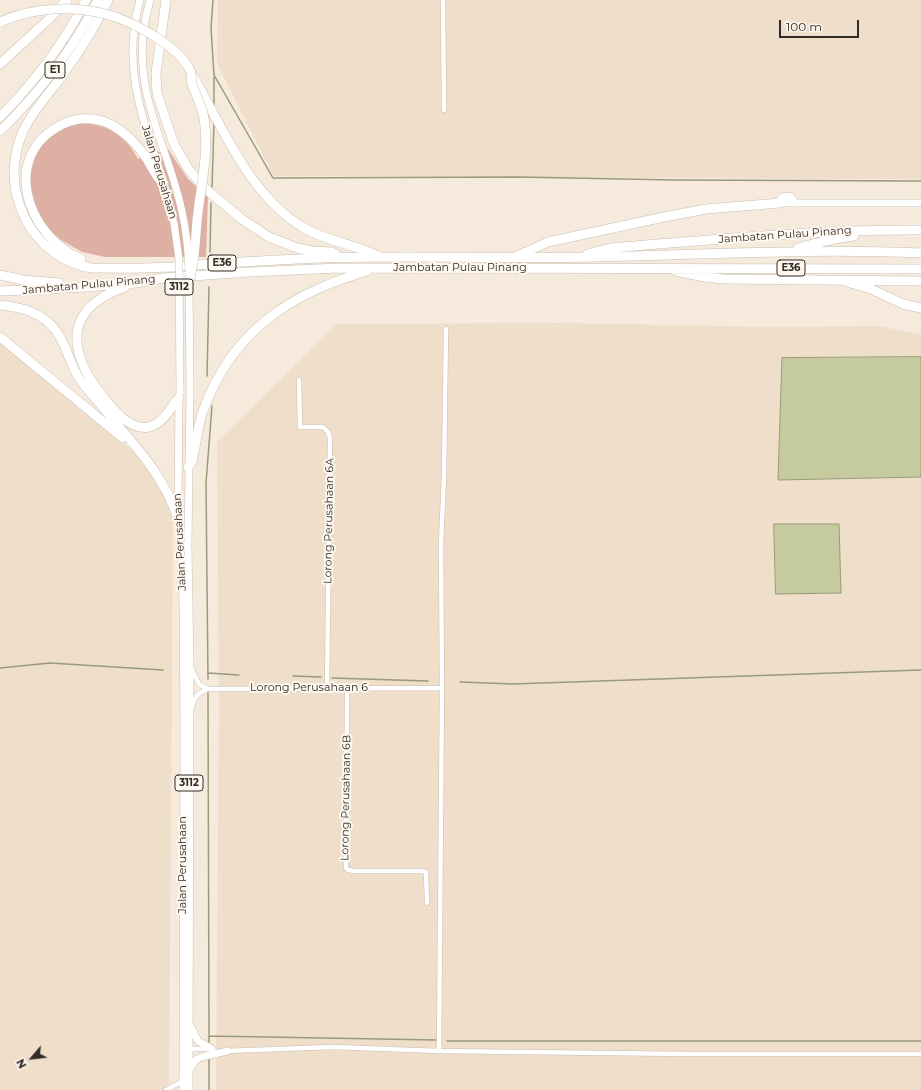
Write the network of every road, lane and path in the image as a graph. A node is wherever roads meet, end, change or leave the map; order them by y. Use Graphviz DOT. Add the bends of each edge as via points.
graph roads {
  1 [pos="67,0"];
  2 [pos="86,0"];
  3 [pos="98,0"];
  4 [pos="108,0"];
  5 [pos="140,0"];
  6 [pos="150,0"];
  7 [pos="166,0"];
  8 [pos="443,0"];
  9 [pos="0,22"];
  10 [pos="0,64"];
  11 [pos="190,71"];
  12 [pos="444,110"];
  13 [pos="0,117"];
  14 [pos="0,131"];
  15 [pos="164,184"];
  16 [pos="780,203"];
  17 [pos="921,203"];
  18 [pos="921,230"];
  19 [pos="921,234"];
  20 [pos="789,251"];
  21 [pos="921,253"];
  22 [pos="382,257"];
  23 [pos="513,257"];
  24 [pos="578,257"];
  25 [pos="340,258"];
  26 [pos="104,268"];
  27 [pos="378,268"];
  28 [pos="661,268"];
  29 [pos="921,269"];
  30 [pos="0,275"];
  31 [pos="843,280"];
  32 [pos="189,281"];
  33 [pos="921,281"];
  34 [pos="136,283"];
  35 [pos="86,287"];
  36 [pos="0,291"];
  37 [pos="0,305"];
  38 [pos="921,308"];
  39 [pos="446,329"];
  40 [pos="0,337"];
  41 [pos="299,380"];
  42 [pos="179,394"];
  43 [pos="136,447"];
  44 [pos="188,466"];
  45 [pos="178,519"];
  46 [pos="190,665"];
  47 [pos="327,688"];
  48 [pos="442,688"];
  49 [pos="206,689"];
  50 [pos="347,689"];
  51 [pos="190,714"];
  52 [pos="427,903"];
  53 [pos="190,1023"];
  54 [pos="186,1049"];
  55 [pos="202,1050"];
  56 [pos="213,1051"];
  57 [pos="439,1051"];
  58 [pos="227,1052"];
  59 [pos="921,1054"];
  60 [pos="189,1071"];
  61 [pos="183,1081"];
  62 [pos="166,1090"];
  63 [pos="183,1090"];
  64 [pos="189,1090"];
  1 -- 10 [label="highway"];
  2 -- 13 [label="highway, E1" via="52,56 26,90"];
  3 -- 14 [label="highway, E1" via="80,34 54,72 26,106"];
  4 -- 26 [label="highway, Jambatan Pulau Pinang" via="77,56 27,123 18,148 14,172 20,208 40,240 60,256 79,265"];
  5 -- 15 [label="main road, Jalan Perusahaan / 3112" via="133,30 133,71 139,105"];
  6 -- 32 [label="main road, Jalan Perusahaan / 3112, bridge" via="143,35 144,79 151,111 176,185 185,222"];
  7 -- 25 [label="highway" via="156,73 157,93 174,144 189,170 203,186 243,220 268,237 304,250 332,252"];
  8 -- 12 [label="street"];
  9 -- 11 [label="highway, bridge" via="28,12 50,9 104,13 145,30 168,46"];
  11 -- 22 [label="highway" via="253,180 274,205 304,228"];
  11 -- 32 [label="highway, bridge" via="191,82 204,120 206,148 193,269"];
  15 -- 26 [label="highway" via="141,150 124,133 97,120 78,119 61,125 45,134 31,150 25,165 24,186 27,201 36,220 46,234 71,255"];
  15 -- 42 [label="main road, Jalan Perusahaan / 3112, bridge" via="174,223 178,259"];
  16 -- 17 [label="main road"];
  16 -- 23 [label="highway" via="706,209 664,217 548,242"];
  18 -- 24 [label="highway, Jambatan Pulau Pinang / E36" via="841,231 610,248"];
  19 -- 20 [label="highway" via="843,237"];
  20 -- 21 [label="highway, Jambatan Pulau Pinang / E36"];
  20 -- 24 [label="highway, Jambatan Pulau Pinang / E36"];
  22 -- 23 [label="highway, Jambatan Pulau Pinang / E36"];
  22 -- 25 [label="highway, Jambatan Pulau Pinang / E36"];
  23 -- 24 [label="highway, Jambatan Pulau Pinang / E36"];
  25 -- 26 [label="highway, Jambatan Pulau Pinang / E36" via="142,269"];
  27 -- 28 [label="highway, Jambatan Pulau Pinang / E36"];
  27 -- 34 [label="highway, Jambatan Pulau Pinang / E36" via="250,272 163,278"];
  27 -- 44 [label="highway" via="343,278 312,291 278,311 248,337 225,364 211,390 200,423 192,462"];
  28 -- 29 [label="highway, Jambatan Pulau Pinang / E36"];
  28 -- 31 [label="highway" via="724,279"];
  30 -- 35 [label="highway"];
  31 -- 33 [label="highway"];
  31 -- 38 [label="highway" via="903,304"];
  32 -- 44 [label="main road, Jalan Perusahaan / 3112"];
  34 -- 35 [label="highway, Jambatan Pulau Pinang / E36"];
  34 -- 42 [label="highway" via="105,296 84,314 77,335 80,361 102,396 122,418 132,424 146,427 156,424 167,415"];
  35 -- 36 [label="highway, Jambatan Pulau Pinang / E36"];
  37 -- 43 [label="highway" via="26,309 52,326 63,342 79,378"];
  39 -- 48 [label="street" via="444,475 440,545"];
  40 -- 43 [label="highway"];
  41 -- 47 [label="street, Lorong Perusahaan 6A" via="300,427 323,427 330,438"];
  42 -- 45 [label="main road, Jalan Perusahaan / 3112"];
  43 -- 45 [label="highway" via="164,483"];
  44 -- 46 [label="main road, Jalan Perusahaan / 3112"];
  45 -- 54 [label="main road, Jalan Perusahaan / 3112" via="183,600"];
  46 -- 49 [label="street" via="199,684"];
  46 -- 51 [label="main road, Jalan Perusahaan / 3112"];
  47 -- 49 [label="street, Lorong Perusahaan 6"];
  47 -- 50 [label="street, Lorong Perusahaan 6"];
  48 -- 50 [label="street, Lorong Perusahaan 6"];
  48 -- 57 [label="street"];
  49 -- 51 [label="street" via="194,698"];
  50 -- 52 [label="street, Lorong Perusahaan 6B" via="346,868 354,871 426,872"];
  51 -- 53 [label="main road, Jalan Perusahaan / 3112"];
  53 -- 54 [label="main road, Jalan Perusahaan / 3112"];
  53 -- 55 [label="main road"];
  54 -- 55 [label="street"];
  54 -- 60 [label="main road, Jalan Perusahaan / 3112"];
  54 -- 61 [label="main road, Jalan Perusahaan / 3112"];
  55 -- 56 [label="main road"];
  55 -- 56 [label="main road"];
  55 -- 60 [label="main road"];
  56 -- 58 [label="main road"];
  57 -- 58 [label="street" via="334,1047"];
  57 -- 59 [label="street"];
  60 -- 64 [label="main road, Jalan Perusahaan / 3112"];
  61 -- 62 [label="street"];
  61 -- 63 [label="main road, Jalan Perusahaan / 3112"];
}
